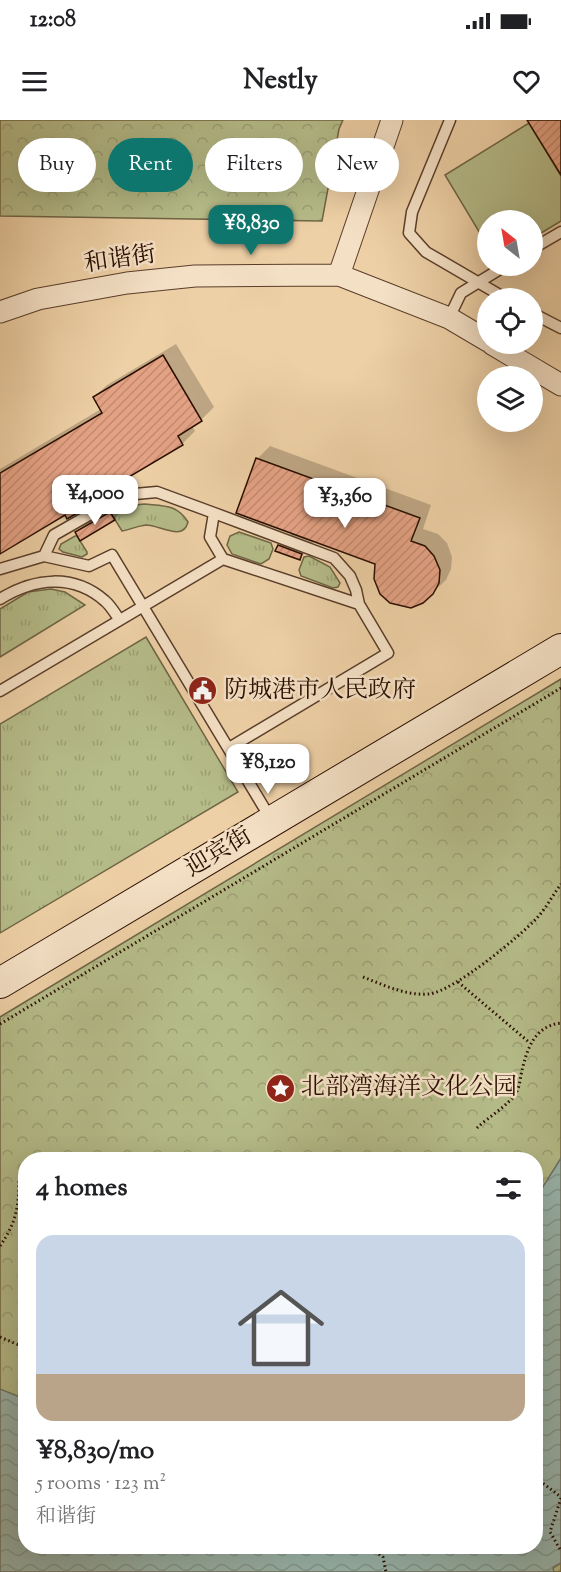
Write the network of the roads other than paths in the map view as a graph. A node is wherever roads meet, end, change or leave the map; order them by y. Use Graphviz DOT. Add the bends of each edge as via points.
graph roads {
  1 [pos="392,120"];
  2 [pos="450,120"];
  3 [pos="561,232"];
  4 [pos="543,243"];
  5 [pos="339,275"];
  6 [pos="488,276"];
  7 [pos="476,283"];
  8 [pos="486,288"];
  9 [pos="0,312"];
  10 [pos="449,318"];
  11 [pos="543,319"];
  12 [pos="561,328"];
  13 [pos="477,335"];
  14 [pos="509,354"];
  15 [pos="561,385"];
  16 [pos="214,513"];
  17 [pos="44,556"];
  18 [pos="224,559"];
  19 [pos="0,569"];
  20 [pos="4,596"];
  21 [pos="358,604"];
  22 [pos="142,606"];
  23 [pos="119,619"];
  24 [pos="561,649"];
  25 [pos="0,691"];
  26 [pos="229,748"];
  27 [pos="272,821"];
  28 [pos="0,983"];
  1 -- 5 [label="street"];
  2 -- 7 [label="lane" via="412,212 409,233 426,252"];
  3 -- 4 [label="lane"];
  5 -- 9 [label="street, 和谐街" via="195,276 127,283 38,299"];
  5 -- 10 [label="street, 和谐街"];
  6 -- 7 [label="lane"];
  7 -- 8 [label="lane"];
  7 -- 10 [label="lane" via="461,293"];
  10 -- 13 [label="street, 和谐街"];
  11 -- 12 [label="lane"];
  14 -- 15 [label="street"];
  16 -- 17 [label="lane" via="157,492 124,495 54,535"];
  16 -- 18 [label="lane" via="210,537"];
  16 -- 21 [label="lane" via="334,558 350,576"];
  17 -- 19 [label="lane"];
  17 -- 22 [label="lane" via="89,566 112,555"];
  18 -- 21 [label="lane"];
  18 -- 22 [label="lane"];
  20 -- 23 [label="lane" via="45,581 78,584 105,601"];
  21 -- 26 [label="lane" via="388,653"];
  22 -- 23 [label="lane"];
  22 -- 26 [label="lane"];
  23 -- 25 [label="lane"];
  24 -- 27 [label="main road, 迎宾街"];
  26 -- 27 [label="lane"];
  27 -- 28 [label="main road, 迎宾街"];
}
